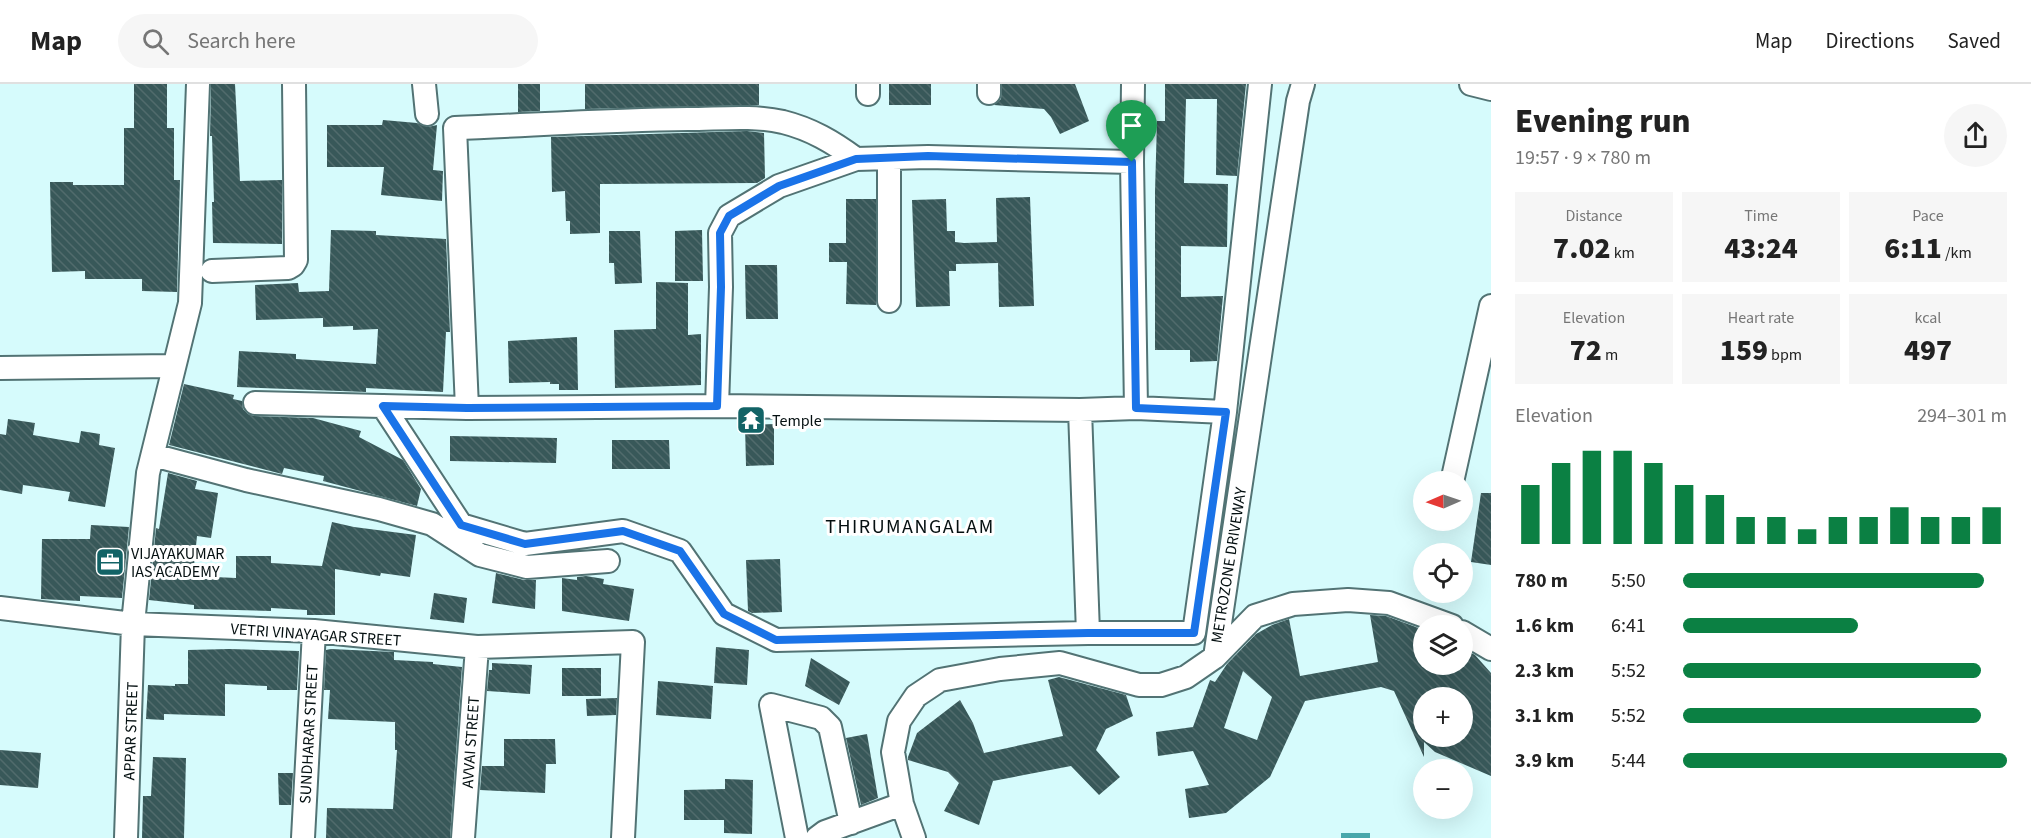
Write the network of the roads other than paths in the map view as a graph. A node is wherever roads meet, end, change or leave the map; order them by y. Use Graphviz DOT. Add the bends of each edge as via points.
graph roads {
  1 [pos="198,84"];
  2 [pos="294,84"];
  3 [pos="424,84"];
  4 [pos="1133,84"];
  5 [pos="1260,84"];
  6 [pos="1303,84"];
  7 [pos="1471,84"];
  8 [pos="1491,89"];
  9 [pos="427,114"];
  10 [pos="889,158"];
  11 [pos="856,159"];
  12 [pos="1132,162"];
  13 [pos="212,271"];
  14 [pos="889,301"];
  15 [pos="1491,306"];
  16 [pos="174,366"];
  17 [pos="0,368"];
  18 [pos="255,403"];
  19 [pos="383,406"];
  20 [pos="717,406"];
  21 [pos="467,408"];
  22 [pos="1136,408"];
  23 [pos="1080,410"];
  24 [pos="1226,412"];
  25 [pos="153,455"];
  26 [pos="1454,471"];
  27 [pos="608,561"];
  28 [pos="0,608"];
  29 [pos="1422,615"];
  30 [pos="134,624"];
  31 [pos="314,631"];
  32 [pos="1088,633"];
  33 [pos="1473,638"];
  34 [pos="477,647"];
  35 [pos="1491,649"];
  36 [pos="1215,657"];
  37 [pos="902,804"];
  38 [pos="851,823"];
  39 [pos="126,838"];
  40 [pos="303,838"];
  41 [pos="463,838"];
  42 [pos="623,838"];
  43 [pos="797,838"];
  44 [pos="817,838"];
  45 [pos="914,838"];
  1 -- 16 [label="street, APPAR STREET" via="190,303"];
  2 -- 13 [label="street" via="296,260 288,268"];
  3 -- 9 [label="street"];
  4 -- 12 [label="street"];
  5 -- 24 [label="street"];
  6 -- 36 [label="street, METROZONE DRIVEWAY"];
  7 -- 8 [label="street"];
  10 -- 11 [label="street"];
  10 -- 12 [label="street"];
  10 -- 14 [label="street"];
  11 -- 20 [label="street" via="779,186 729,216 720,233"];
  11 -- 21 [label="street" via="809,130 749,118 455,128"];
  12 -- 22 [label="street"];
  15 -- 26 [label="street"];
  16 -- 17 [label="street"];
  16 -- 25 [label="street, APPAR STREET"];
  18 -- 19 [label="street"];
  19 -- 21 [label="street"];
  19 -- 32 [label="street" via="461,525 525,544 623,531 680,551 724,614 776,640"];
  20 -- 21 [label="street"];
  20 -- 23 [label="street"];
  22 -- 23 [label="street"];
  22 -- 24 [label="street"];
  23 -- 32 [label="street"];
  24 -- 32 [label="street" via="1194,633"];
  25 -- 27 [label="street" via="432,524 480,555 527,567"];
  25 -- 30 [label="street, APPAR STREET"];
  28 -- 30 [label="street, VETRI VINAYAGAR STREET"];
  29 -- 36 [label="street" via="1389,603 1348,600 1293,604 1255,616"];
  30 -- 31 [label="street, VETRI VINAYAGAR STREET"];
  30 -- 39 [label="street, APPAR STREET"];
  31 -- 34 [label="street, VETRI VINAYAGAR STREET"];
  31 -- 40 [label="street, SUNDHARAR STREET"];
  33 -- 35 [label="street"];
  34 -- 41 [label="street, AVVAI STREET"];
  34 -- 42 [label="street, VETRI VINAYAGAR STREET" via="633,642"];
  36 -- 37 [label="street, METROZONE DRIVEWAY" via="1186,677 1161,685 1140,686 1060,663 940,680 916,696 899,722 893,752"];
  37 -- 38 [label="street"];
  37 -- 45 [label="street, METROZONE DRIVEWAY"];
  38 -- 43 [label="street" via="830,727 821,718 771,705"];
  38 -- 44 [label="street"];
}
